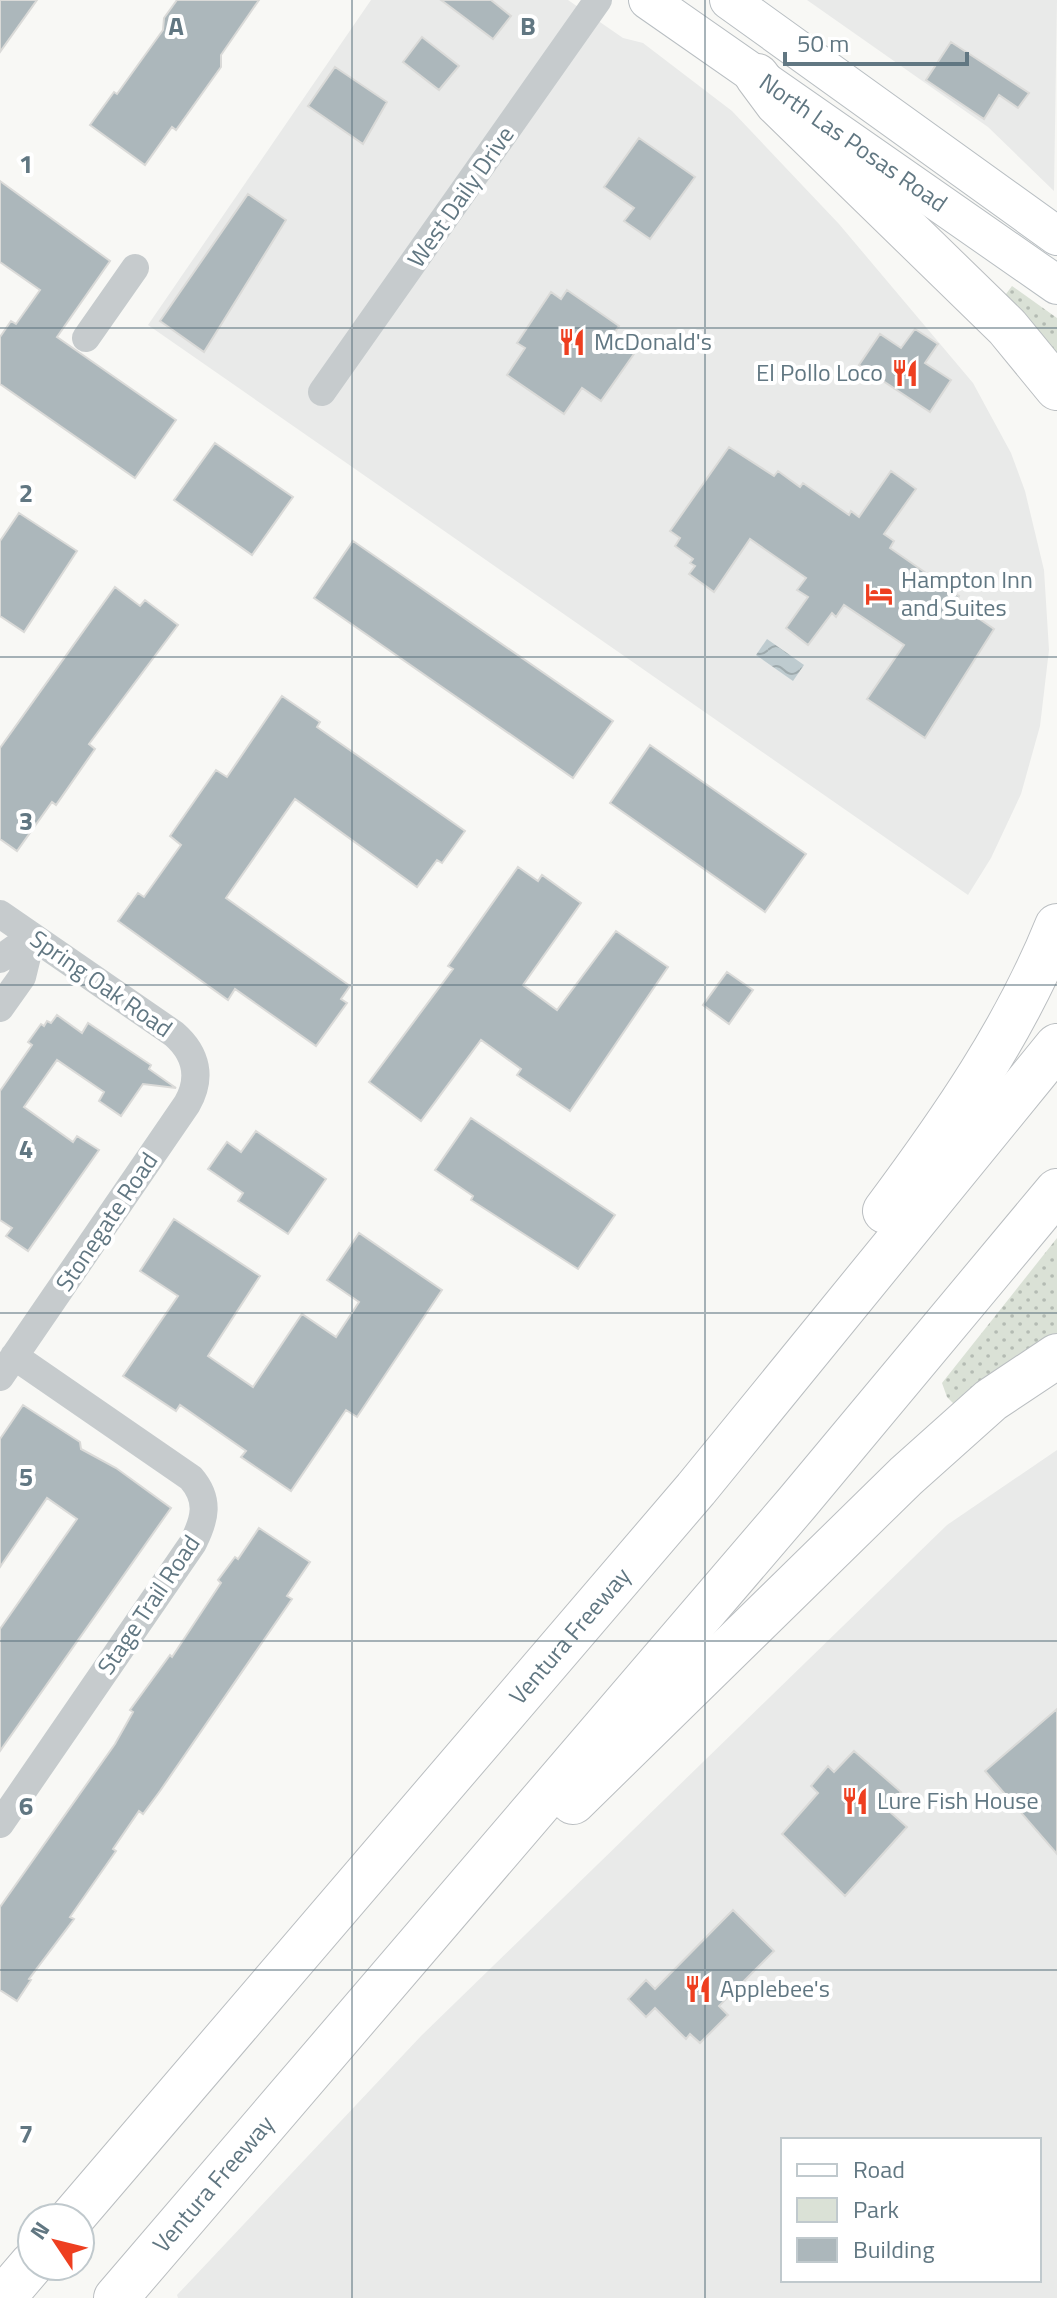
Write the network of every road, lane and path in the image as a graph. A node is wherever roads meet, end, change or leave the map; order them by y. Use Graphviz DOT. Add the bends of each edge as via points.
graph roads {
  1 [pos="598,0"];
  2 [pos="648,0"];
  3 [pos="729,0"];
  4 [pos="757,76"];
  5 [pos="1057,236"];
  6 [pos="135,268"];
  7 [pos="1057,285"];
  8 [pos="86,338"];
  9 [pos="1057,388"];
  10 [pos="322,392"];
  11 [pos="0,914"];
  12 [pos="1057,926"];
  13 [pos="32,936"];
  14 [pos="0,959"];
  15 [pos="0,1008"];
  16 [pos="1057,1046"];
  17 [pos="194,1061"];
  18 [pos="1057,1191"];
  19 [pos="1057,1356"];
  20 [pos="7,1366"];
  21 [pos="696,1489"];
  22 [pos="0,1824"];
  23 [pos="479,1874"];
  24 [pos="86,2202"];
  25 [pos="17,2282"];
  26 [pos="3,2298"];
  27 [pos="116,2298"];
  1 -- 10 [label="street, West Daily Drive"];
  2 -- 4 [label="main road, North Las Posas Road"];
  3 -- 5 [label="main road, North Las Posas Road"];
  4 -- 7 [label="main road, North Las Posas Road"];
  4 -- 9 [label="highway" via="777,103 1007,327"];
  6 -- 8 [label="street"];
  11 -- 13 [label="street, Spring Oak Road"];
  12 -- 21 [label="highway" via="1011,1026 968,1095"];
  13 -- 14 [label="street"];
  13 -- 15 [label="street" via="22,977"];
  13 -- 17 [label="street, Spring Oak Road" via="174,1034"];
  16 -- 21 [label="highway, Ventura Freeway"];
  17 -- 20 [label="street, Stonegate Road" via="196,1084 187,1104"];
  18 -- 23 [label="highway, Ventura Freeway"];
  19 -- 23 [label="highway" via="991,1400 927,1457 585,1792"];
  20 -- 22 [label="street, Stage Trail Road" via="191,1478 205,1504 193,1543"];
  21 -- 24 [label="highway, Ventura Freeway"];
  23 -- 27 [label="highway, Ventura Freeway"];
  25 -- 26 [label="highway"];
}
